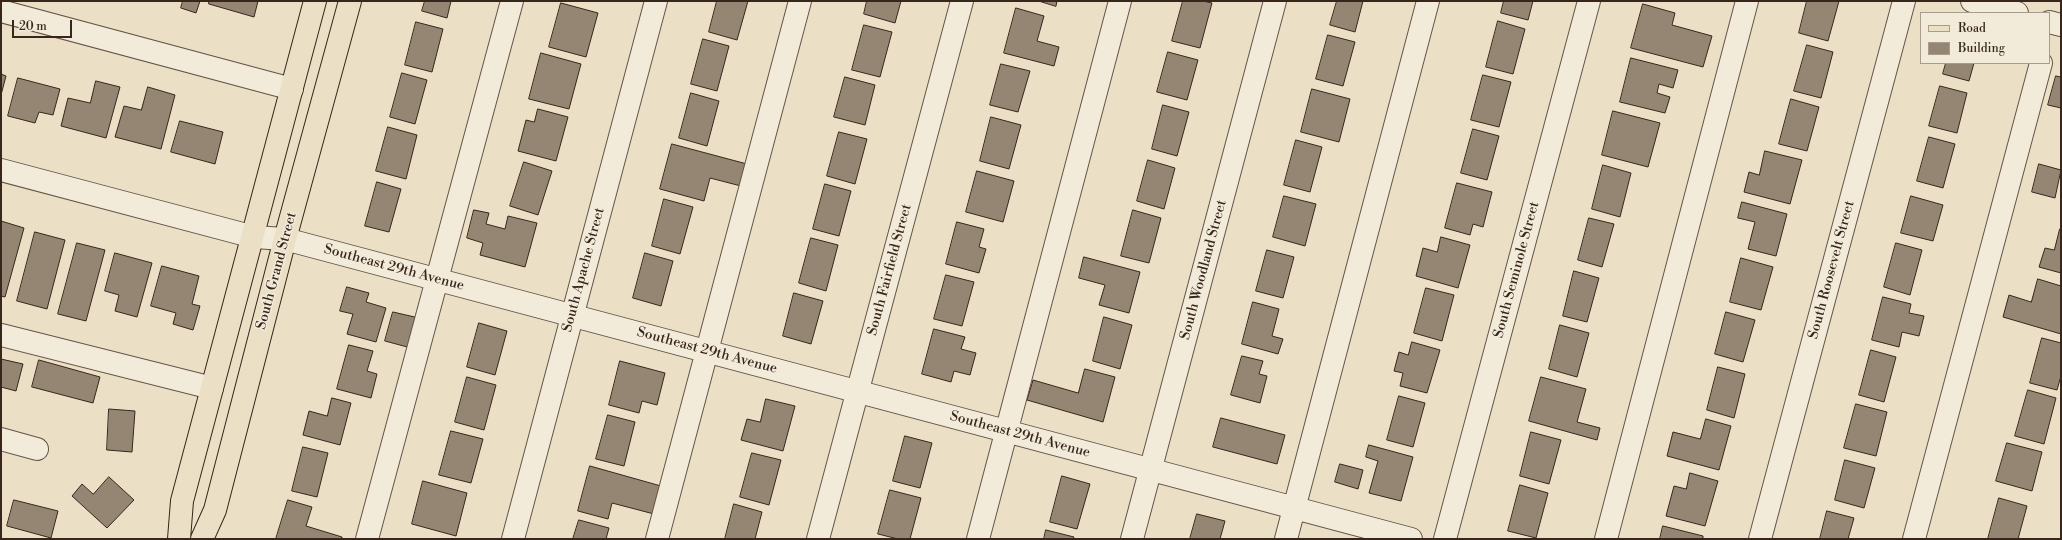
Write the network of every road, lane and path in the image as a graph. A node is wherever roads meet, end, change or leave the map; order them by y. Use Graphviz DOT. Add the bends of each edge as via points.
graph roads {
  1 [pos="315,1"];
  2 [pos="350,1"];
  3 [pos="512,1"];
  4 [pos="656,1"];
  5 [pos="800,1"];
  6 [pos="962,1"];
  7 [pos="1120,1"];
  8 [pos="1275,1"];
  9 [pos="1428,1"];
  10 [pos="1589,1"];
  11 [pos="1747,1"];
  12 [pos="1904,1"];
  13 [pos="1972,1"];
  14 [pos="1,11"];
  15 [pos="2013,12"];
  16 [pos="2041,64"];
  17 [pos="292,89"];
  18 [pos="1,170"];
  19 [pos="254,237"];
  20 [pos="285,239"];
  21 [pos="438,280"];
  22 [pos="572,316"];
  23 [pos="1,335"];
  24 [pos="706,351"];
  25 [pos="212,388"];
  26 [pos="858,391"];
  27 [pos="1007,431"];
  28 [pos="1,438"];
  29 [pos="37,449"];
  30 [pos="1151,470"];
  31 [pos="1294,508"];
  32 [pos="179,539"];
  33 [pos="202,539"];
  34 [pos="368,539"];
  35 [pos="514,539"];
  36 [pos="657,539"];
  37 [pos="818,539"];
  38 [pos="978,539"];
  39 [pos="1132,539"];
  40 [pos="1286,539"];
  41 [pos="1411,539"];
  42 [pos="1445,539"];
  43 [pos="1606,539"];
  44 [pos="1760,539"];
  45 [pos="1914,539"];
  1 -- 17 [label="main road"];
  2 -- 20 [label="main road, South Grand Street"];
  3 -- 21 [label="street"];
  4 -- 22 [label="street, South Apache Street"];
  5 -- 24 [label="street"];
  6 -- 26 [label="street, South Fairfield Street"];
  7 -- 27 [label="street"];
  8 -- 30 [label="street, South Woodland Street"];
  9 -- 31 [label="street"];
  10 -- 42 [label="street, South Seminole Street"];
  11 -- 43 [label="street"];
  12 -- 44 [label="street, South Roosevelt Street"];
  13 -- 15 [label="street"];
  14 -- 17 [label="street"];
  16 -- 45 [label="street"];
  17 -- 19 [label="main road"];
  18 -- 19 [label="street, Southeast 29th Avenue"];
  19 -- 20 [label="street, Southeast 29th Avenue"];
  19 -- 25 [label="main road"];
  20 -- 21 [label="street, Southeast 29th Avenue"];
  20 -- 33 [label="main road, South Grand Street" via="215,510"];
  21 -- 22 [label="street, Southeast 29th Avenue"];
  21 -- 34 [label="street"];
  22 -- 24 [label="street, Southeast 29th Avenue"];
  22 -- 35 [label="street, South Apache Street"];
  23 -- 25 [label="street"];
  24 -- 26 [label="street, Southeast 29th Avenue"];
  24 -- 36 [label="street"];
  25 -- 32 [label="main road" via="182,501"];
  26 -- 27 [label="street, Southeast 29th Avenue"];
  26 -- 37 [label="street, South Fairfield Street"];
  27 -- 30 [label="street, Southeast 29th Avenue"];
  27 -- 38 [label="street"];
  28 -- 29 [label="street"];
  30 -- 31 [label="street, Southeast 29th Avenue"];
  30 -- 39 [label="street, South Woodland Street"];
  31 -- 40 [label="street"];
  31 -- 41 [label="street, Southeast 29th Avenue"];
}
